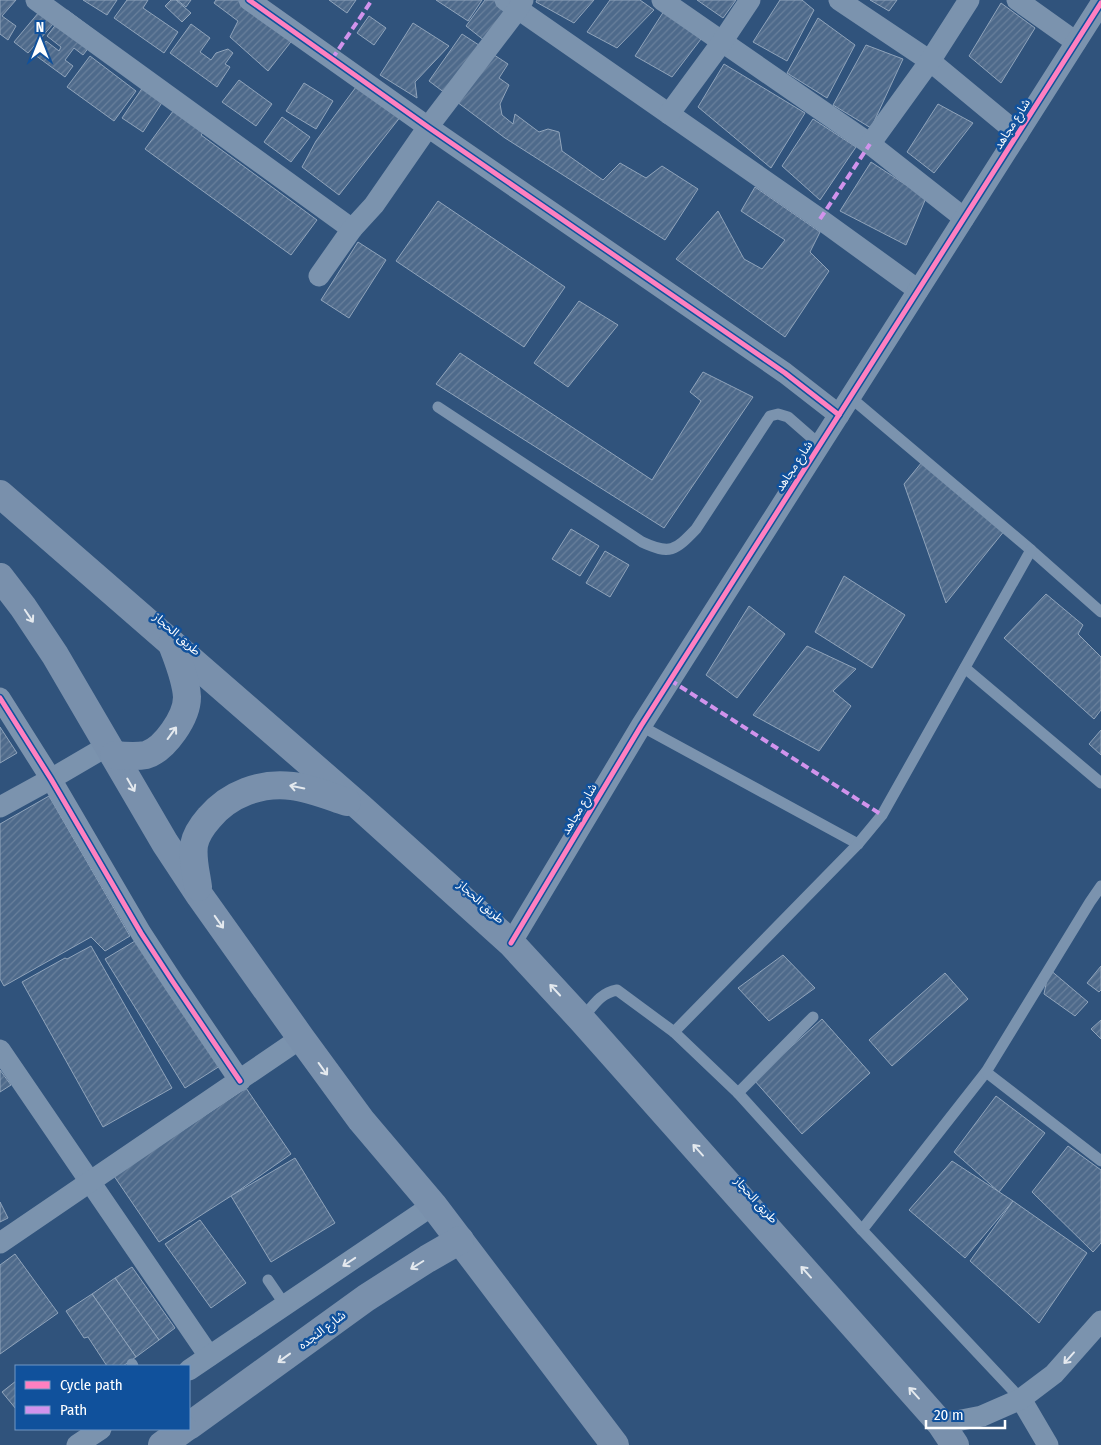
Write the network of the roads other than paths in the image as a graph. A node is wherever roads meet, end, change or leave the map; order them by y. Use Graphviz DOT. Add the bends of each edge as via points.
graph roads {
  1 [pos="36,0"];
  2 [pos="249,0"];
  3 [pos="662,0"];
  4 [pos="750,0"];
  5 [pos="839,0"];
  6 [pos="969,0"];
  7 [pos="1017,0"];
  8 [pos="515,3"];
  9 [pos="1101,3"];
  10 [pos="722,42"];
  11 [pos="1076,42"];
  12 [pos="930,61"];
  13 [pos="669,114"];
  14 [pos="428,127"];
  15 [pos="1018,134"];
  16 [pos="870,144"];
  17 [pos="964,218"];
  18 [pos="352,229"];
  19 [pos="319,276"];
  20 [pos="918,290"];
  21 [pos="850,396"];
  22 [pos="438,408"];
  23 [pos="839,415"];
  24 [pos="820,445"];
  25 [pos="0,494"];
  26 [pos="1031,550"];
  27 [pos="0,577"];
  28 [pos="1101,612"];
  29 [pos="172,643"];
  30 [pos="965,668"];
  31 [pos="0,698"];
  32 [pos="641,726"];
  33 [pos="111,750"];
  34 [pos="51,780"];
  35 [pos="1101,783"];
  36 [pos="360,806"];
  37 [pos="0,807"];
  38 [pos="858,844"];
  39 [pos="1101,886"];
  40 [pos="200,896"];
  41 [pos="511,943"];
  42 [pos="813,1017"];
  43 [pos="582,1020"];
  44 [pos="674,1032"];
  45 [pos="301,1038"];
  46 [pos="0,1050"];
  47 [pos="986,1072"];
  48 [pos="240,1081"];
  49 [pos="738,1093"];
  50 [pos="1101,1161"];
  51 [pos="90,1182"];
  52 [pos="433,1205"];
  53 [pos="862,1230"];
  54 [pos="460,1240"];
  55 [pos="0,1244"];
  56 [pos="268,1280"];
  57 [pos="285,1305"];
  58 [pos="1101,1321"];
  59 [pos="209,1356"];
  60 [pos="190,1369"];
  61 [pos="1021,1398"];
  62 [pos="190,1425"];
  63 [pos="100,1430"];
  64 [pos="183,1430"];
  65 [pos="948,1435"];
  66 [pos="77,1445"];
  67 [pos="162,1445"];
  68 [pos="615,1445"];
  69 [pos="1048,1445"];
  1 -- 18 [label="street"];
  2 -- 14 [label="street"];
  3 -- 10 [label="street"];
  4 -- 10 [label="street"];
  5 -- 12 [label="street"];
  6 -- 12 [label="street"];
  7 -- 11 [label="street"];
  8 -- 13 [label="street"];
  8 -- 14 [label="street"];
  9 -- 11 [label="street, شارع مجاهد"];
  10 -- 13 [label="street"];
  10 -- 16 [label="street"];
  11 -- 15 [label="street, شارع مجاهد"];
  12 -- 15 [label="street"];
  12 -- 16 [label="street"];
  13 -- 20 [label="street"];
  14 -- 18 [label="street" via="374,205"];
  14 -- 23 [label="street" via="785,373"];
  15 -- 17 [label="street, شارع مجاهد"];
  16 -- 17 [label="street"];
  17 -- 20 [label="street, شارع مجاهد"];
  18 -- 19 [label="street"];
  20 -- 21 [label="street, شارع مجاهد"];
  21 -- 23 [label="street, شارع مجاهد"];
  21 -- 26 [label="lane"];
  22 -- 24 [label="lane" via="642,542 658,549 671,549 682,544 696,529 770,416 778,414 788,418"];
  23 -- 24 [label="street, شارع مجاهد"];
  24 -- 32 [label="street, شارع مجاهد"];
  25 -- 29 [label="main road, طريق الحجاز"];
  26 -- 28 [label="lane"];
  26 -- 30 [label="lane"];
  27 -- 33 [label="main road, one-way" via="55,656"];
  33 -- 29 [label="main road, one-way" via="146,754 169,738 183,715 186,685"];
  29 -- 36 [label="main road, طريق الحجاز"];
  30 -- 35 [label="lane"];
  30 -- 38 [label="lane" via="882,815"];
  31 -- 34 [label="street"];
  32 -- 38 [label="lane"];
  32 -- 41 [label="street, شارع مجاهد"];
  33 -- 34 [label="street"];
  33 -- 40 [label="main road, one-way"];
  34 -- 37 [label="street"];
  34 -- 48 [label="street" via="146,941"];
  36 -- 40 [label="main road, one-way" via="292,786 271,785 231,798 214,811 194,842 193,858"];
  36 -- 41 [label="main road, طريق الحجاز"];
  38 -- 44 [label="lane"];
  39 -- 47 [label="lane"];
  40 -- 45 [label="main road, one-way"];
  43 -- 41 [label="main road, طريق الحجاز, one-way"];
  42 -- 49 [label="lane"];
  43 -- 44 [label="lane" via="602,996 617,990"];
  65 -- 43 [label="main road, طريق الحجاز, one-way"];
  44 -- 49 [label="lane"];
  45 -- 48 [label="street"];
  45 -- 52 [label="main road, one-way" via="361,1120"];
  46 -- 51 [label="street"];
  47 -- 50 [label="lane"];
  47 -- 53 [label="lane"];
  48 -- 51 [label="street"];
  49 -- 53 [label="lane"];
  51 -- 55 [label="street"];
  51 -- 59 [label="street"];
  52 -- 54 [label="main road"];
  52 -- 57 [label="street, one-way"];
  53 -- 61 [label="lane"];
  54 -- 62 [label="main road, شارع النجده, one-way" via="366,1298"];
  54 -- 68 [label="main road"];
  56 -- 57 [label="lane"];
  57 -- 59 [label="street"];
  58 -- 61 [label="street, one-way" via="1054,1374"];
  59 -- 60 [label="street"];
  61 -- 65 [label="street"];
  61 -- 69 [label="street"];
  63 -- 66 [label="street"];
  64 -- 67 [label="main road"];
}
